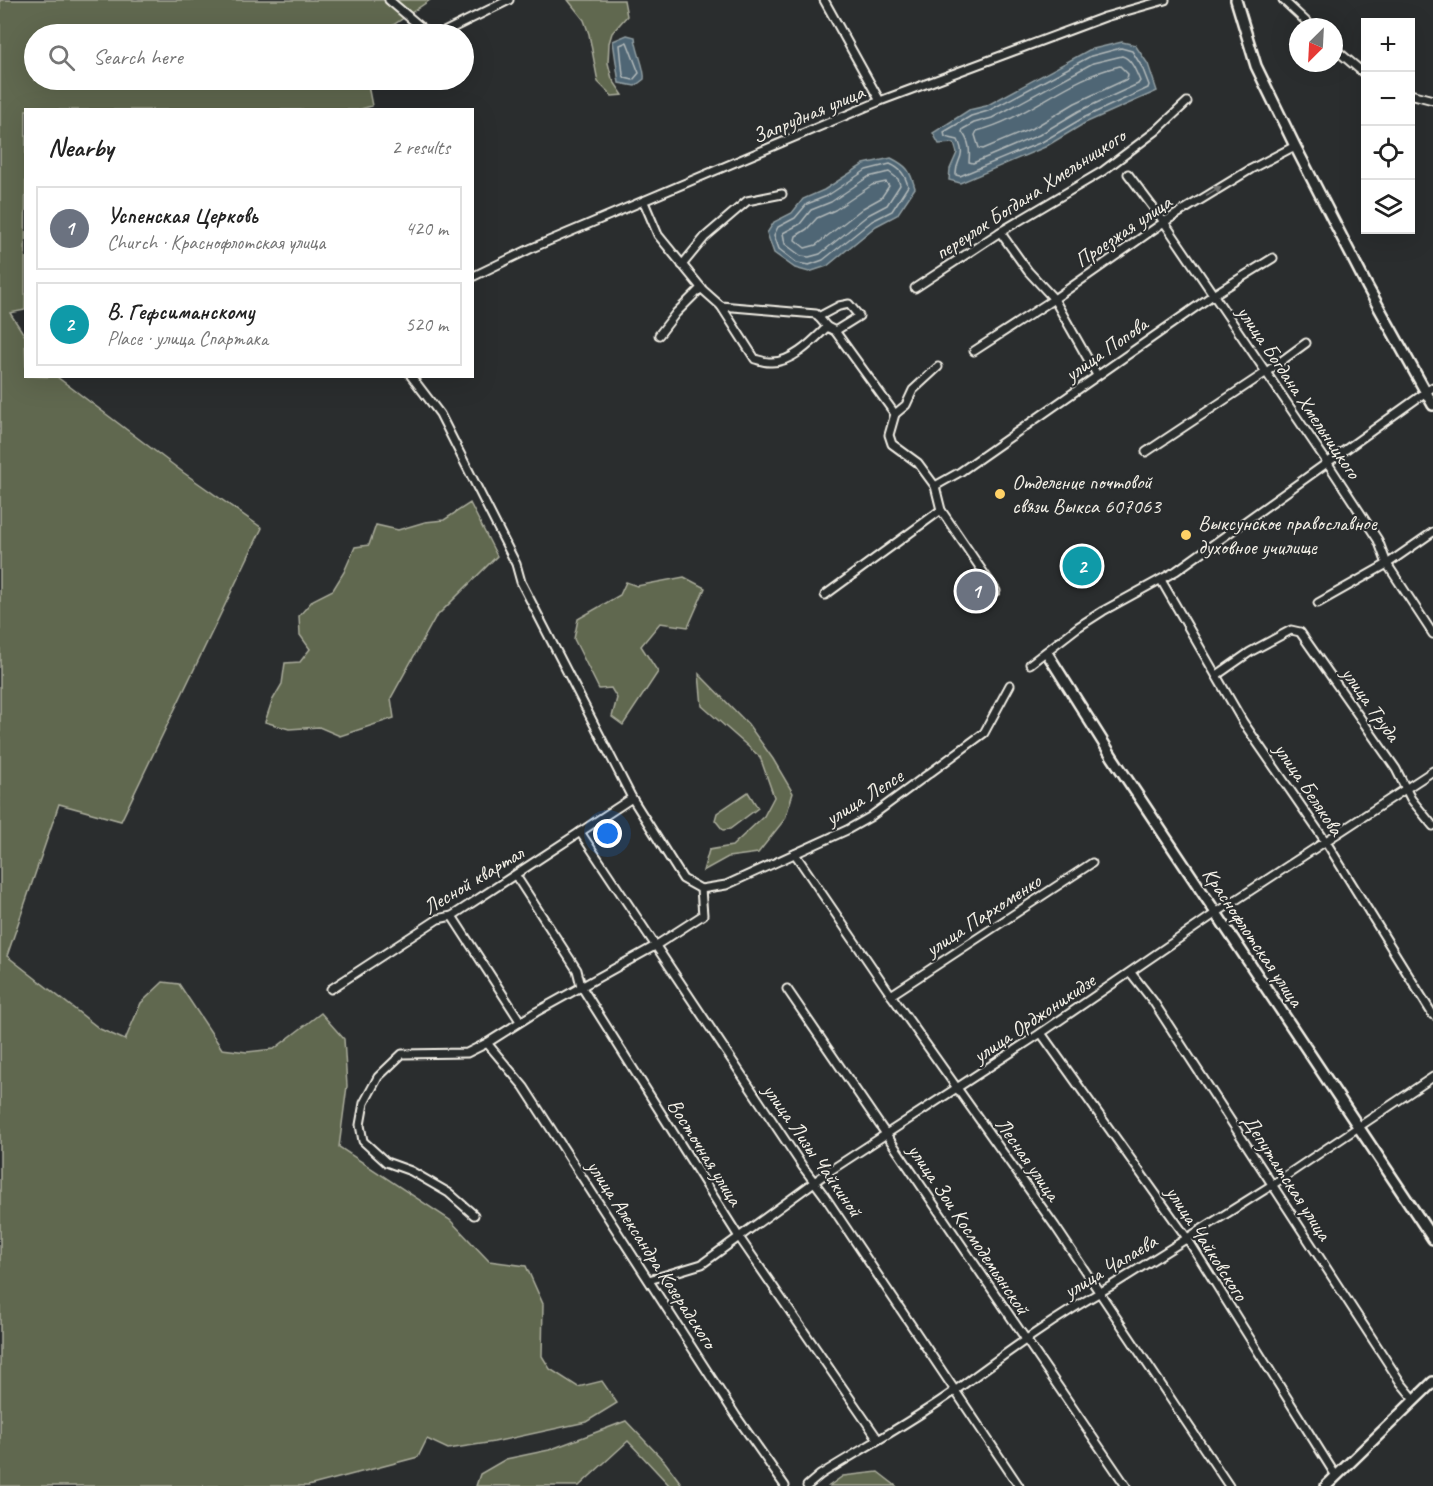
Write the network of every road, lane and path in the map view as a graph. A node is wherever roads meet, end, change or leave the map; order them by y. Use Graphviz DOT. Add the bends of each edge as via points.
graph roads {
  1 [pos="389,0"];
  2 [pos="509,0"];
  3 [pos="824,0"];
  4 [pos="1165,0"];
  5 [pos="1236,0"];
  6 [pos="1283,0"];
  7 [pos="1302,18"];
  8 [pos="417,24"];
  9 [pos="460,24"];
  10 [pos="1343,56"];
  11 [pos="1362,72"];
  12 [pos="1415,95"];
  13 [pos="1433,100"];
  14 [pos="880,101"];
  15 [pos="1187,102"];
  16 [pos="1295,146"];
  17 [pos="1128,174"];
  18 [pos="783,194"];
  19 [pos="644,202"];
  20 [pos="1164,222"];
  21 [pos="1000,232"];
  22 [pos="1273,258"];
  23 [pos="682,265"];
  24 [pos="474,276"];
  25 [pos="701,288"];
  26 [pos="915,288"];
  27 [pos="1213,295"];
  28 [pos="1054,299"];
  29 [pos="721,306"];
  30 [pos="818,317"];
  31 [pos="827,327"];
  32 [pos="835,331"];
  33 [pos="659,335"];
  34 [pos="1305,343"];
  35 [pos="974,351"];
  36 [pos="938,367"];
  37 [pos="1265,373"];
  38 [pos="1097,375"];
  39 [pos="413,378"];
  40 [pos="1429,389"];
  41 [pos="1433,405"];
  42 [pos="896,414"];
  43 [pos="1146,452"];
  44 [pos="1327,462"];
  45 [pos="935,486"];
  46 [pos="941,510"];
  47 [pos="1433,532"];
  48 [pos="1387,564"];
  49 [pos="1161,580"];
  50 [pos="996,591"];
  51 [pos="825,595"];
  52 [pos="1318,603"];
  53 [pos="1433,634"];
  54 [pos="1047,653"];
  55 [pos="1030,664"];
  56 [pos="1217,675"];
  57 [pos="1010,685"];
  58 [pos="1433,771"];
  59 [pos="1406,788"];
  60 [pos="632,798"];
  61 [pos="1433,826"];
  62 [pos="580,832"];
  63 [pos="1326,842"];
  64 [pos="795,854"];
  65 [pos="1092,863"];
  66 [pos="516,876"];
  67 [pos="701,889"];
  68 [pos="1216,914"];
  69 [pos="452,916"];
  70 [pos="655,946"];
  71 [pos="1131,973"];
  72 [pos="581,986"];
  73 [pos="331,989"];
  74 [pos="787,989"];
  75 [pos="891,995"];
  76 [pos="1433,1015"];
  77 [pos="520,1021"];
  78 [pos="1041,1033"];
  79 [pos="487,1043"];
  80 [pos="1433,1077"];
  81 [pos="957,1088"];
  82 [pos="1358,1128"];
  83 [pos="885,1134"];
  84 [pos="815,1182"];
  85 [pos="1272,1185"];
  86 [pos="474,1215"];
  87 [pos="739,1237"];
  88 [pos="1187,1238"];
  89 [pos="1433,1239"];
  90 [pos="649,1280"];
  91 [pos="1099,1293"];
  92 [pos="1025,1340"];
  93 [pos="1433,1382"];
  94 [pos="955,1390"];
  95 [pos="1415,1400"];
  96 [pos="878,1439"];
  97 [pos="1336,1476"];
  98 [pos="785,1486"];
  99 [pos="807,1486"];
  100 [pos="1019,1486"];
  101 [pos="1125,1486"];
  102 [pos="1229,1486"];
  103 [pos="1326,1486"];
  1 -- 8 [label="street"];
  2 -- 9 [label="street"];
  3 -- 14 [label="street"];
  4 -- 14 [label="street, Запрудная улица" via="1105,17"];
  5 -- 16 [label="street" via="1256,66"];
  6 -- 7 [label="street"];
  10 -- 11 [label="street"];
  12 -- 13 [label="street"];
  14 -- 19 [label="street, Запрудная улица"];
  15 -- 21 [label="street, переулок Богдана Хмельницкого" via="1103,171"];
  20 -- 16 [label="street, Проезжая улица, one-way"];
  16 -- 40 [label="street" via="1367,286"];
  17 -- 20 [label="street, улица Богдана Хмельницкого"];
  18 -- 23 [label="street" via="747,201 705,237"];
  19 -- 23 [label="street" via="658,235"];
  19 -- 24 [label="street, Запрудная улица"];
  20 -- 27 [label="street, улица Богдана Хмельницкого"];
  20 -- 28 [label="street, Проезжая улица"];
  21 -- 26 [label="street, переулок Богдана Хмельницкого"];
  21 -- 28 [label="street"];
  22 -- 27 [label="street, улица Попова"];
  23 -- 25 [label="street"];
  25 -- 29 [label="street"];
  25 -- 33 [label="street"];
  27 -- 37 [label="street, улица Богдана Хмельницкого"];
  27 -- 38 [label="street, улица Попова"];
  28 -- 35 [label="street, Проезжая улица"];
  28 -- 38 [label="street"];
  29 -- 30 [label="street"];
  29 -- 31 [label="street" via="754,359 771,363 791,356"];
  30 -- 31 [label="street"];
  30 -- 32 [label="street" via="849,304 859,316"];
  31 -- 32 [label="street"];
  32 -- 42 [label="street"];
  34 -- 37 [label="street"];
  36 -- 42 [label="street" via="913,390"];
  37 -- 43 [label="street"];
  37 -- 44 [label="street, улица Богдана Хмельницкого"];
  38 -- 45 [label="street, улица Попова"];
  39 -- 60 [label="street" via="440,414"];
  40 -- 41 [label="street"];
  40 -- 44 [label="street"];
  42 -- 45 [label="street" via="890,435 892,444 918,463"];
  44 -- 48 [label="street, улица Богдана Хмельницкого" via="1378,540"];
  44 -- 49 [label="street"];
  45 -- 46 [label="street"];
  46 -- 50 [label="street"];
  46 -- 51 [label="street"];
  47 -- 48 [label="street"];
  48 -- 52 [label="street"];
  48 -- 53 [label="street, улица Богдана Хмельницкого"];
  49 -- 54 [label="street" via="1102,611"];
  49 -- 56 [label="street, улица Белякова"];
  54 -- 55 [label="street"];
  54 -- 68 [label="street, Краснофлотская улица"];
  56 -- 59 [label="street, улица Труда" via="1291,630 1300,632"];
  56 -- 63 [label="street, улица Белякова" via="1243,722"];
  57 -- 64 [label="street, улица Лепсе" via="984,733 870,817"];
  58 -- 59 [label="street, улица Орджоникидзе"];
  59 -- 61 [label="street, улица Труда"];
  59 -- 63 [label="street, улица Орджоникидзе"];
  60 -- 62 [label="street, Лесной квартал"];
  60 -- 67 [label="street" via="683,879"];
  62 -- 66 [label="street, Лесной квартал"];
  62 -- 70 [label="street, улица Лизы Чайкиной"];
  63 -- 68 [label="street, улица Орджоникидзе"];
  63 -- 76 [label="street, улица Белякова"];
  64 -- 67 [label="street, улица Лепсе" via="726,885"];
  64 -- 75 [label="street, Лесная улица"];
  65 -- 75 [label="street, улица Пархоменко"];
  66 -- 69 [label="street, Лесной квартал"];
  66 -- 72 [label="street, Восточная улица" via="577,970"];
  67 -- 70 [label="street" via="703,915"];
  68 -- 71 [label="street, улица Орджоникидзе"];
  68 -- 82 [label="street, Краснофлотская улица"];
  69 -- 73 [label="street, Лесной квартал" via="438,919"];
  69 -- 77 [label="street"];
  70 -- 72 [label="street"];
  70 -- 84 [label="street, улица Лизы Чайкиной"];
  71 -- 78 [label="street, улица Орджоникидзе"];
  71 -- 85 [label="street, Депутатская улица"];
  72 -- 77 [label="street"];
  72 -- 87 [label="street, Восточная улица"];
  74 -- 83 [label="street, улица Зои Космодемьянской"];
  75 -- 81 [label="street, Лесная улица"];
  77 -- 79 [label="street"];
  78 -- 81 [label="street, улица Орджоникидзе"];
  78 -- 88 [label="street, улица Чайковского"];
  79 -- 86 [label="street" via="467,1053 402,1054 378,1077 364,1103 360,1125 363,1141 386,1162 449,1193"];
  79 -- 90 [label="street, улица Александра Козерадского" via="524,1087"];
  80 -- 82 [label="street, улица Чапаева"];
  81 -- 83 [label="street, улица Орджоникидзе"];
  81 -- 91 [label="street, Лесная улица"];
  82 -- 85 [label="street, улица Чапаева"];
  82 -- 89 [label="street, Краснофлотская улица"];
  83 -- 84 [label="street, улица Орджоникидзе"];
  83 -- 92 [label="street, улица Зои Космодемьянской"];
  84 -- 87 [label="street, улица Орджоникидзе"];
  84 -- 94 [label="street, улица Лизы Чайкиной"];
  85 -- 88 [label="street, улица Чапаева"];
  85 -- 95 [label="street, Депутатская улица"];
  87 -- 90 [label="street, улица Орджоникидзе" via="702,1264"];
  87 -- 96 [label="street, Восточная улица"];
  88 -- 91 [label="street, улица Чапаева"];
  88 -- 97 [label="street, улица Чайковского"];
  90 -- 98 [label="street, улица Александра Козерадского"];
  91 -- 92 [label="street, улица Чапаева"];
  91 -- 102 [label="street, Лесная улица"];
  92 -- 94 [label="street, улица Чапаева"];
  92 -- 101 [label="street, улица Зои Космодемьянской"];
  93 -- 95 [label="street"];
  94 -- 96 [label="street, улица Чапаева"];
  94 -- 100 [label="street, улица Лизы Чайкиной"];
  95 -- 97 [label="street"];
  96 -- 99 [label="street, улица Чапаева"];
  97 -- 103 [label="street"];
}
